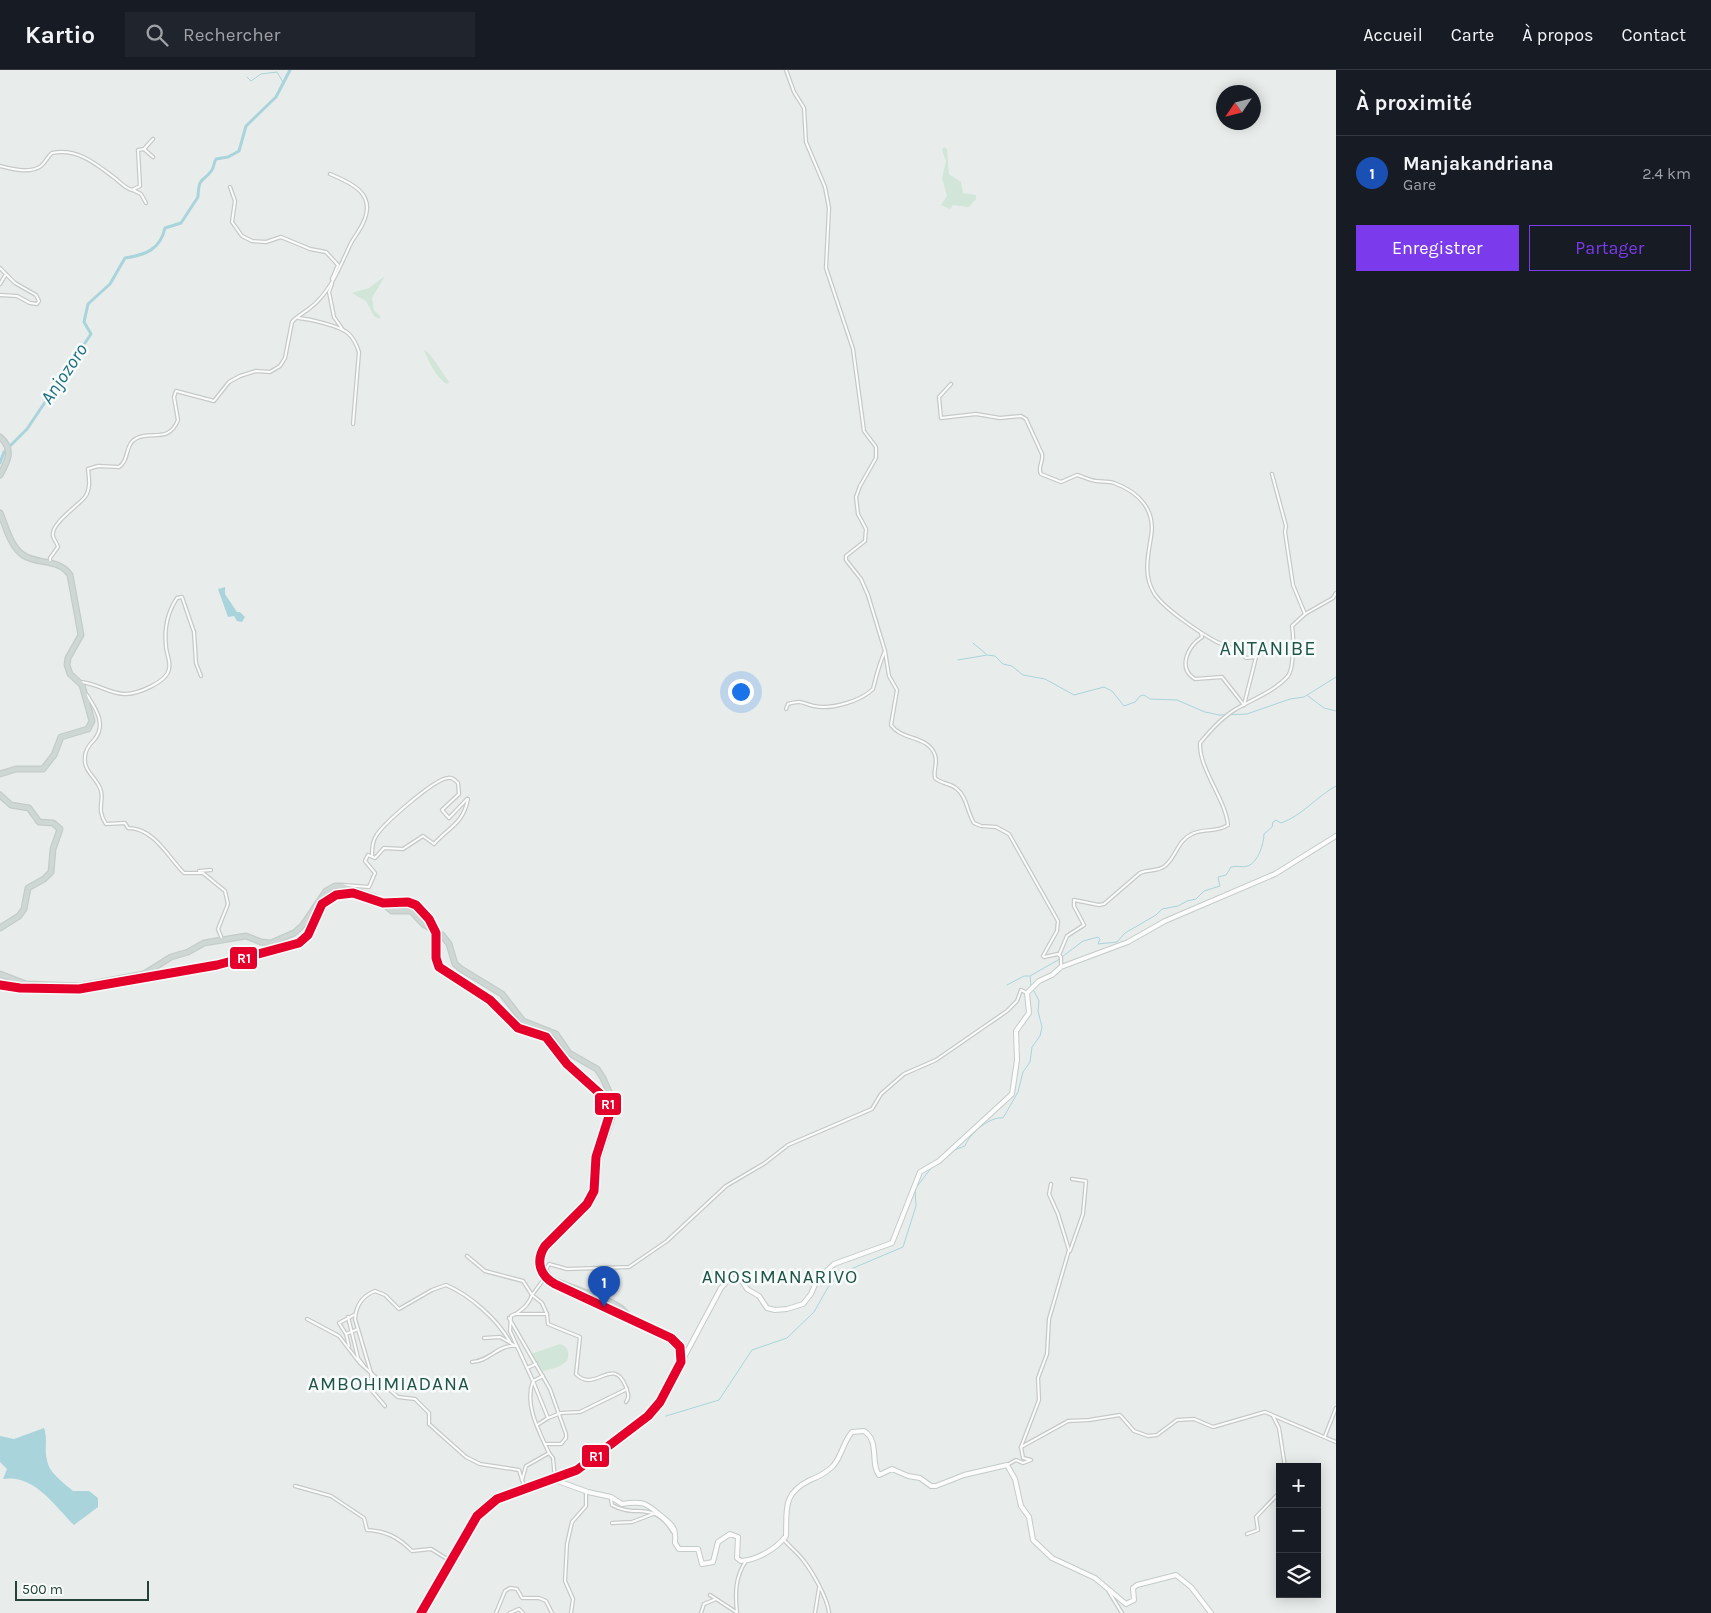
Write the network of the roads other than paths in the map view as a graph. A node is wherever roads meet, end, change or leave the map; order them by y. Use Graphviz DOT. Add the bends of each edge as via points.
graph roads {
  1 [pos="786,70"];
  2 [pos="153,139"];
  3 [pos="144,149"];
  4 [pos="153,157"];
  5 [pos="0,166"];
  6 [pos="330,174"];
  7 [pos="230,187"];
  8 [pos="132,190"];
  9 [pos="146,203"];
  10 [pos="0,268"];
  11 [pos="6,274"];
  12 [pos="332,282"];
  13 [pos="0,284"];
  14 [pos="0,295"];
  15 [pos="295,318"];
  16 [pos="343,330"];
  17 [pos="951,384"];
  18 [pos="353,424"];
  19 [pos="0,437"];
  20 [pos="1272,474"];
  21 [pos="0,475"];
  22 [pos="0,513"];
  23 [pos="50,563"];
  24 [pos="1336,593"];
  25 [pos="1305,614"];
  26 [pos="1201,632"];
  27 [pos="885,651"];
  28 [pos="201,676"];
  29 [pos="78,682"];
  30 [pos="82,686"];
  31 [pos="1244,705"];
  32 [pos="786,709"];
  33 [pos="0,774"];
  34 [pos="0,795"];
  35 [pos="1336,836"];
  36 [pos="372,855"];
  37 [pos="211,870"];
  38 [pos="198,871"];
  39 [pos="341,886"];
  40 [pos="0,928"];
  41 [pos="222,939"];
  42 [pos="1060,956"];
  43 [pos="1061,964"];
  44 [pos="0,974"];
  45 [pos="1028,992"];
  46 [pos="1072,1178"];
  47 [pos="1051,1184"];
  48 [pos="548,1245"];
  49 [pos="1069,1254"];
  50 [pos="467,1256"];
  51 [pos="550,1279"];
  52 [pos="532,1295"];
  53 [pos="514,1314"];
  54 [pos="547,1314"];
  55 [pos="355,1315"];
  56 [pos="348,1317"];
  57 [pos="509,1318"];
  58 [pos="307,1319"];
  59 [pos="359,1329"];
  60 [pos="352,1331"];
  61 [pos="346,1334"];
  62 [pos="484,1338"];
  63 [pos="510,1342"];
  64 [pos="362,1344"];
  65 [pos="517,1346"];
  66 [pos="349,1348"];
  67 [pos="356,1348"];
  68 [pos="682,1361"];
  69 [pos="472,1362"];
  70 [pos="536,1364"];
  71 [pos="365,1368"];
  72 [pos="527,1368"];
  73 [pos="370,1373"];
  74 [pos="543,1376"];
  75 [pos="533,1381"];
  76 [pos="627,1388"];
  77 [pos="626,1402"];
  78 [pos="385,1406"];
  79 [pos="1336,1408"];
  80 [pos="559,1413"];
  81 [pos="1273,1416"];
  82 [pos="548,1418"];
  83 [pos="537,1425"];
  84 [pos="1325,1436"];
  85 [pos="1336,1442"];
  86 [pos="545,1444"];
  87 [pos="1021,1447"];
  88 [pos="549,1453"];
  89 [pos="1283,1463"];
  90 [pos="1008,1467"];
  91 [pos="522,1480"];
  92 [pos="555,1480"];
  93 [pos="295,1486"];
  94 [pos="526,1491"];
  95 [pos="586,1491"];
  96 [pos="611,1496"];
  97 [pos="1276,1496"];
  98 [pos="658,1516"];
  99 [pos="612,1523"];
  100 [pos="1247,1534"];
  101 [pos="675,1539"];
  102 [pos="784,1539"];
  103 [pos="746,1560"];
  104 [pos="452,1562"];
  105 [pos="819,1586"];
  106 [pos="1108,1589"];
  107 [pos="710,1595"];
  108 [pos="716,1599"];
  109 [pos="736,1612"];
  110 [pos="423,1613"];
  111 [pos="496,1613"];
  112 [pos="510,1613"];
  113 [pos="523,1613"];
  114 [pos="552,1613"];
  115 [pos="571,1613"];
  116 [pos="701,1613"];
  117 [pos="815,1613"];
  118 [pos="829,1613"];
  119 [pos="1122,1613"];
  120 [pos="1211,1613"];
  1 -- 27 [label="street" via="804,108 806,142 825,187 828,208 826,268 853,349 864,431 876,447 876,458 856,497 858,514 866,529 865,541 846,556 846,560 865,586"];
  2 -- 3 [label="street"];
  3 -- 4 [label="street"];
  3 -- 8 [label="street" via="138,151 140,186"];
  5 -- 8 [label="street" via="34,170 43,165 52,153 74,152"];
  6 -- 12 [label="street" via="358,188 366,202 364,222"];
  7 -- 12 [label="street" via="234,201 232,222 242,236 260,243 281,237 326,252 338,265"];
  8 -- 9 [label="street" via="139,192"];
  10 -- 11 [label="street"];
  11 -- 13 [label="street"];
  11 -- 14 [label="street" via="36,295 38,301 37,304 30,303 18,296"];
  12 -- 15 [label="street" via="310,308"];
  12 -- 16 [label="street" via="329,292 334,317"];
  15 -- 16 [label="street"];
  15 -- 23 [label="street" via="289,330 284,358 277,369 240,376 229,382 214,400 176,392 178,420 171,431 158,437 136,439 129,445 125,463 120,467 88,469 86,496 73,506 54,530 58,547"];
  16 -- 18 [label="street" via="351,336 359,352"];
  17 -- 26 [label="street" via="939,397 941,418 976,414 1000,418 1022,416 1042,454 1041,474 1061,482 1077,475 1114,483 1145,502 1152,524 1147,560 1153,592 1163,604"];
  19 -- 21 [label="main road" via="8,448 8,461"];
  20 -- 25 [label="street" via="1286,526 1293,586"];
  22 -- 23 [label="main road" via="18,551"];
  23 -- 29 [label="main road" via="66,570 72,584 81,635 67,665"];
  24 -- 25 [label="street"];
  25 -- 31 [label="street" via="1292,626 1294,636 1289,674 1272,689"];
  26 -- 31 [label="street" via="1237,649 1246,658 1256,657"];
  26 -- 31 [label="street" via="1202,637 1195,641 1186,658 1187,672 1195,679 1222,677"];
  27 -- 32 [label="street" via="873,689 865,696 851,703 831,706 813,706 798,701 788,704"];
  27 -- 42 [label="street" via="889,676 898,690 890,720 892,728 932,749 936,759 935,778 962,793 974,823 1002,829 1015,842 1058,921 1057,931 1044,958"];
  28 -- 29 [label="street" via="196,663 194,632 182,597 177,598 166,617 170,667 166,677 140,692 125,694 111,692 89,682"];
  29 -- 30 [label="main road"];
  30 -- 33 [label="main road" via="92,719 90,727 61,737 53,757 43,769 16,769"];
  30 -- 38 [label="street" via="101,721 100,732 85,756 87,771 102,792 100,810 106,824 125,823 128,828 140,830 163,846 184,873"];
  31 -- 42 [label="street" via="1200,743 1228,825 1216,831 1193,833 1183,839 1164,866 1146,870 1104,904 1074,900 1084,925 1066,936"];
  34 -- 40 [label="main road" via="11,805 29,808 39,822 54,823 60,829 50,872 28,888 24,909 19,916"];
  35 -- 43 [label="street" via="1274,874 1165,921 1128,942"];
  36 -- 36 [label="street" via="375,858 384,848 403,849 420,837 424,836 434,844 444,837 463,814 468,799 449,818 444,814 442,810 458,794 458,783 452,778 442,779 412,799 378,833"];
  36 -- 39 [label="street" via="368,855 365,861 375,873 370,887"];
  37 -- 38 [label="street"];
  38 -- 41 [label="street" via="225,891 229,900 218,929"];
  39 -- 41 [label="main road" via="326,891 294,933 271,943 246,936"];
  39 -- 48 [label="main road" via="375,897 392,911 411,911 422,924 442,935 455,964 502,994 523,1021 556,1034 570,1053 597,1070 603,1078 613,1108 597,1162 596,1192 588,1206"];
  41 -- 44 [label="main road" via="171,957 144,974 96,984 26,984"];
  42 -- 43 [label="street"];
  43 -- 45 [label="street" via="1052,975 1032,985"];
  45 -- 51 [label="street" via="1021,990 1013,1007 936,1060 904,1074 882,1094 872,1109 788,1145 726,1186 667,1241 629,1267 567,1269 549,1264 546,1270"];
  45 -- 68 [label="street" via="1029,1014 1016,1032 1017,1060 1012,1094 939,1161 920,1172 892,1243 834,1264 817,1280 812,1294 803,1304 787,1309 767,1308 742,1281 730,1278 721,1288"];
  46 -- 49 [label="street" via="1086,1181 1084,1214"];
  47 -- 49 [label="street" via="1048,1194 1058,1214"];
  48 -- 51 [label="main road" via="541,1265"];
  48 -- 52 [label="street" via="539,1249 537,1259 544,1279"];
  49 -- 87 [label="street" via="1049,1319 1047,1354 1038,1378 1039,1400"];
  50 -- 52 [label="street" via="485,1271 524,1281"];
  51 -- 68 [label="main road" via="611,1302 631,1318 673,1339 681,1347"];
  52 -- 53 [label="street" via="527,1305"];
  52 -- 54 [label="street" via="542,1303"];
  53 -- 54 [label="street"];
  53 -- 57 [label="street"];
  54 -- 76 [label="street" via="548,1324 580,1337 576,1370 581,1378 594,1380 614,1373"];
  55 -- 56 [label="street"];
  55 -- 59 [label="street"];
  55 -- 63 [label="street" via="363,1297 375,1291 399,1308 446,1285 467,1296 496,1322"];
  56 -- 60 [label="street"];
  56 -- 61 [label="street" via="339,1323"];
  57 -- 65 [label="street"];
  57 -- 70 [label="street"];
  58 -- 66 [label="street" via="339,1336"];
  59 -- 60 [label="street"];
  59 -- 64 [label="street"];
  60 -- 61 [label="street"];
  60 -- 67 [label="street"];
  61 -- 66 [label="street"];
  62 -- 63 [label="street" via="500,1337"];
  63 -- 65 [label="street"];
  64 -- 67 [label="street"];
  64 -- 73 [label="street"];
  65 -- 69 [label="street" via="503,1346 485,1360"];
  65 -- 72 [label="street"];
  66 -- 71 [label="street"];
  67 -- 71 [label="street"];
  68 -- 92 [label="main road" via="651,1415 579,1471"];
  70 -- 72 [label="street"];
  70 -- 74 [label="street"];
  71 -- 73 [label="street"];
  72 -- 75 [label="street"];
  73 -- 78 [label="street" via="373,1392"];
  73 -- 91 [label="street" via="398,1397 419,1401 429,1413 428,1424 466,1457 480,1464 519,1470"];
  74 -- 75 [label="street"];
  74 -- 80 [label="street"];
  75 -- 82 [label="street"];
  75 -- 83 [label="street" via="529,1388 530,1399"];
  76 -- 77 [label="street"];
  76 -- 80 [label="street" via="580,1412"];
  79 -- 84 [label="street"];
  80 -- 82 [label="street"];
  80 -- 86 [label="street" via="566,1438 561,1444"];
  81 -- 84 [label="street"];
  81 -- 87 [label="street" via="1265,1412 1213,1427 1186,1418 1176,1420 1157,1435 1148,1436 1134,1431 1120,1414 1076,1419 1052,1428"];
  81 -- 89 [label="street" via="1279,1428"];
  82 -- 83 [label="street"];
  83 -- 86 [label="street"];
  84 -- 85 [label="street"];
  86 -- 88 [label="street"];
  87 -- 90 [label="street" via="1023,1458 1031,1458 1030,1461 1016,1460"];
  88 -- 91 [label="street" via="526,1466"];
  88 -- 92 [label="street" via="553,1458"];
  90 -- 102 [label="street" via="931,1486 920,1478 892,1469 879,1475 869,1434 858,1430 852,1432 841,1448 834,1465 792,1492"];
  90 -- 106 [label="street" via="1015,1478 1021,1506 1030,1516 1033,1540 1052,1558 1095,1578"];
  91 -- 94 [label="street"];
  92 -- 94 [label="main road"];
  92 -- 95 [label="street"];
  93 -- 104 [label="street" via="331,1496 364,1518 367,1530 385,1532 412,1551 426,1548 436,1551"];
  94 -- 104 [label="main road" via="495,1502 484,1510"];
  95 -- 96 [label="street"];
  95 -- 115 [label="street" via="586,1506 572,1522 567,1544 565,1577 573,1599"];
  96 -- 98 [label="street" via="612,1505 619,1509 649,1510"];
  96 -- 101 [label="street" via="622,1504 640,1502 656,1509 673,1525"];
  97 -- 100 [label="street" via="1256,1517 1258,1530"];
  98 -- 99 [label="street" via="653,1514 632,1522"];
  98 -- 101 [label="street" via="669,1524"];
  101 -- 103 [label="street" via="679,1549 698,1549 700,1562 712,1564 718,1542 723,1536 735,1534 739,1541 738,1558"];
  102 -- 103 [label="street" via="759,1557"];
  102 -- 105 [label="street" via="803,1559"];
  103 -- 109 [label="street" via="736,1583"];
  104 -- 110 [label="main road"];
  105 -- 117 [label="street"];
  105 -- 118 [label="street"];
  106 -- 119 [label="street"];
  106 -- 120 [label="street" via="1127,1603 1134,1600 1133,1588 1137,1585 1176,1575 1191,1587"];
  107 -- 108 [label="street"];
  108 -- 109 [label="street"];
  108 -- 116 [label="street" via="704,1604"];
  111 -- 114 [label="street" via="505,1591 510,1588 516,1589 522,1598 546,1601"];
  112 -- 113 [label="street" via="519,1609"];
}
